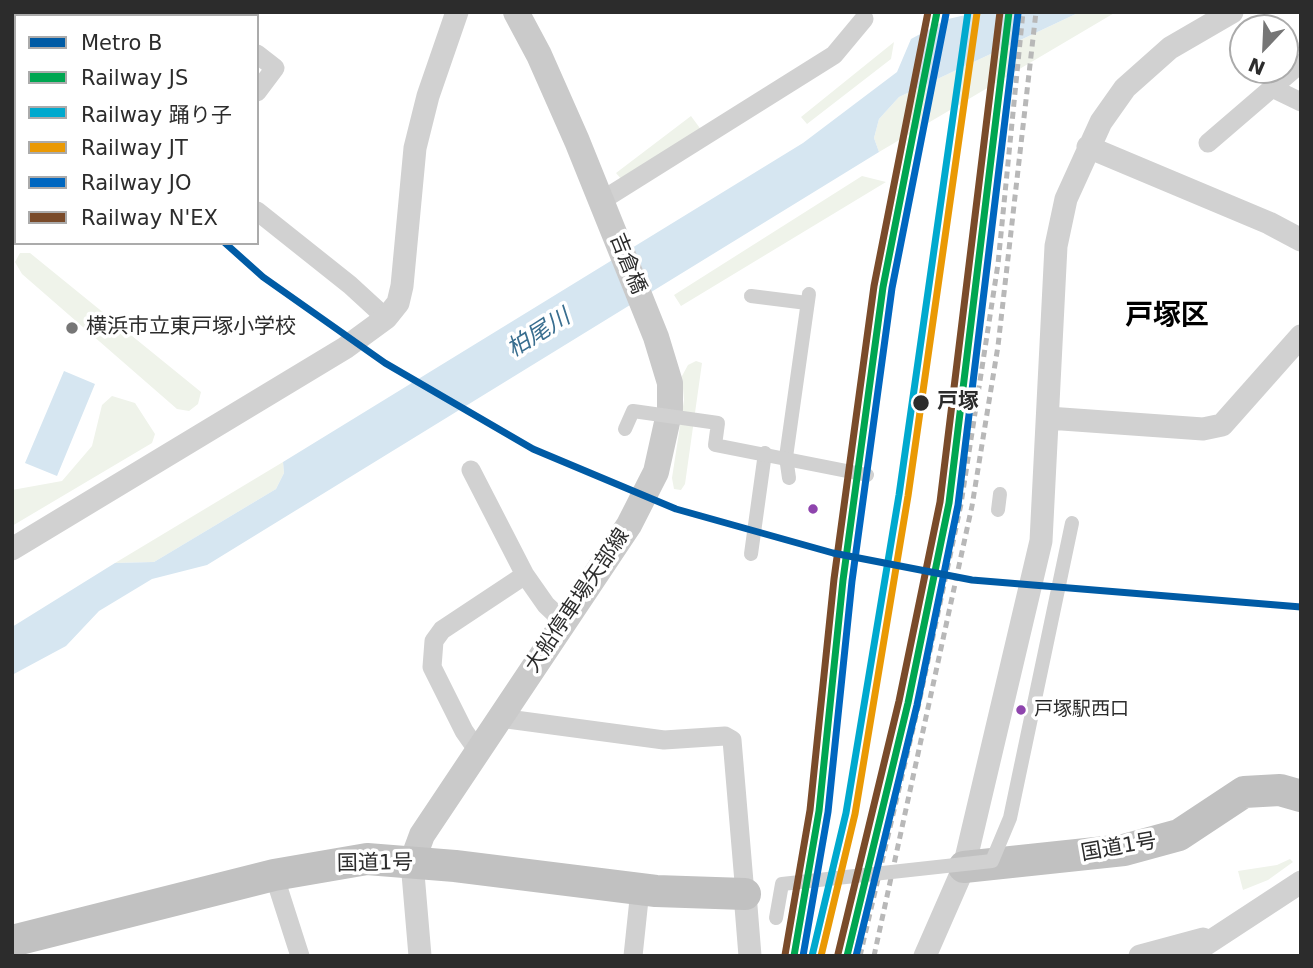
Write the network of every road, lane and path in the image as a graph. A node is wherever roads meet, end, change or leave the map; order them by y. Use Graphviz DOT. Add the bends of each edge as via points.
graph roads {
  1 [pos="457,12"];
  2 [pos="516,12"];
  3 [pos="1232,12"];
  4 [pos="864,19"];
  5 [pos="259,56"];
  6 [pos="1301,63"];
  7 [pos="1272,88"];
  8 [pos="259,89"];
  9 [pos="1301,102"];
  10 [pos="1208,143"];
  11 [pos="1088,147"];
  12 [pos="603,206"];
  13 [pos="259,213"];
  14 [pos="1301,240"];
  15 [pos="751,296"];
  16 [pos="386,318"];
  17 [pos="649,318"];
  18 [pos="1301,336"];
  19 [pos="1048,418"];
  20 [pos="625,429"];
  21 [pos="765,453"];
  22 [pos="786,457"];
  23 [pos="471,470"];
  24 [pos="867,475"];
  25 [pos="789,478"];
  26 [pos="1000,494"];
  27 [pos="998,510"];
  28 [pos="1072,523"];
  29 [pos="12,550"];
  30 [pos="751,554"];
  31 [pos="525,575"];
  32 [pos="564,622"];
  33 [pos="500,718"];
  34 [pos="478,751"];
  35 [pos="1301,796"];
  36 [pos="412,862"];
  37 [pos="964,867"];
  38 [pos="274,875"];
  39 [pos="1301,882"];
  40 [pos="640,890"];
  41 [pos="745,894"];
  42 [pos="776,918"];
  43 [pos="1220,936"];
  44 [pos="12,941"];
  45 [pos="300,956"];
  46 [pos="420,956"];
  47 [pos="633,956"];
  48 [pos="750,956"];
  49 [pos="925,956"];
  50 [pos="1140,956"];
  51 [pos="1188,956"];
  1 -- 16 [label="street" via="415,148 402,286 398,303"];
  2 -- 12 [label="main road"];
  3 -- 11 [label="street" via="1145,67 1118,97"];
  4 -- 12 [label="street" via="834,55"];
  5 -- 8 [label="street" via="275,68"];
  6 -- 7 [label="street"];
  7 -- 9 [label="street"];
  7 -- 10 [label="street"];
  11 -- 14 [label="street"];
  11 -- 19 [label="street" via="1059,223"];
  12 -- 17 [label="main road, 吉倉橋"];
  13 -- 16 [label="street"];
  15 -- 22 [label="street" via="808,299"];
  16 -- 29 [label="street" via="345,348"];
  17 -- 32 [label="main road, 大船停車場矢部線" via="670,383 670,410 656,472 629,525"];
  18 -- 19 [label="street" via="1222,425 1203,429"];
  19 -- 37 [label="street" via="1041,541"];
  20 -- 21 [label="street, bridge" via="633,411 718,423 715,445"];
  21 -- 22 [label="street, bridge"];
  21 -- 30 [label="street"];
  22 -- 24 [label="street, bridge" via="841,465"];
  22 -- 25 [label="street"];
  23 -- 31 [label="street"];
  26 -- 27 [label="street"];
  28 -- 42 [label="street, bridge" via="1010,818 992,861 782,884"];
  31 -- 32 [label="street"];
  31 -- 34 [label="street" via="442,630 430,654 432,667"];
  32 -- 33 [label="main road, 大船停車場矢部線"];
  33 -- 34 [label="main road, 大船停車場矢部線"];
  33 -- 41 [label="street" via="664,740 725,736 732,740"];
  34 -- 36 [label="main road, 大船停車場矢部線" via="422,835"];
  35 -- 37 [label="highway, 国道1号" via="1280,790 1244,792 1179,835 1134,848"];
  36 -- 38 [label="highway, 国道1号" via="367,859"];
  36 -- 40 [label="highway, 国道1号"];
  36 -- 46 [label="street"];
  37 -- 49 [label="street"];
  38 -- 44 [label="highway, 国道1号"];
  38 -- 45 [label="street"];
  39 -- 43 [label="street"];
  40 -- 41 [label="highway, 国道1号"];
  40 -- 47 [label="street"];
  41 -- 48 [label="street"];
  43 -- 50 [label="street"];
  43 -- 51 [label="street"];
}
